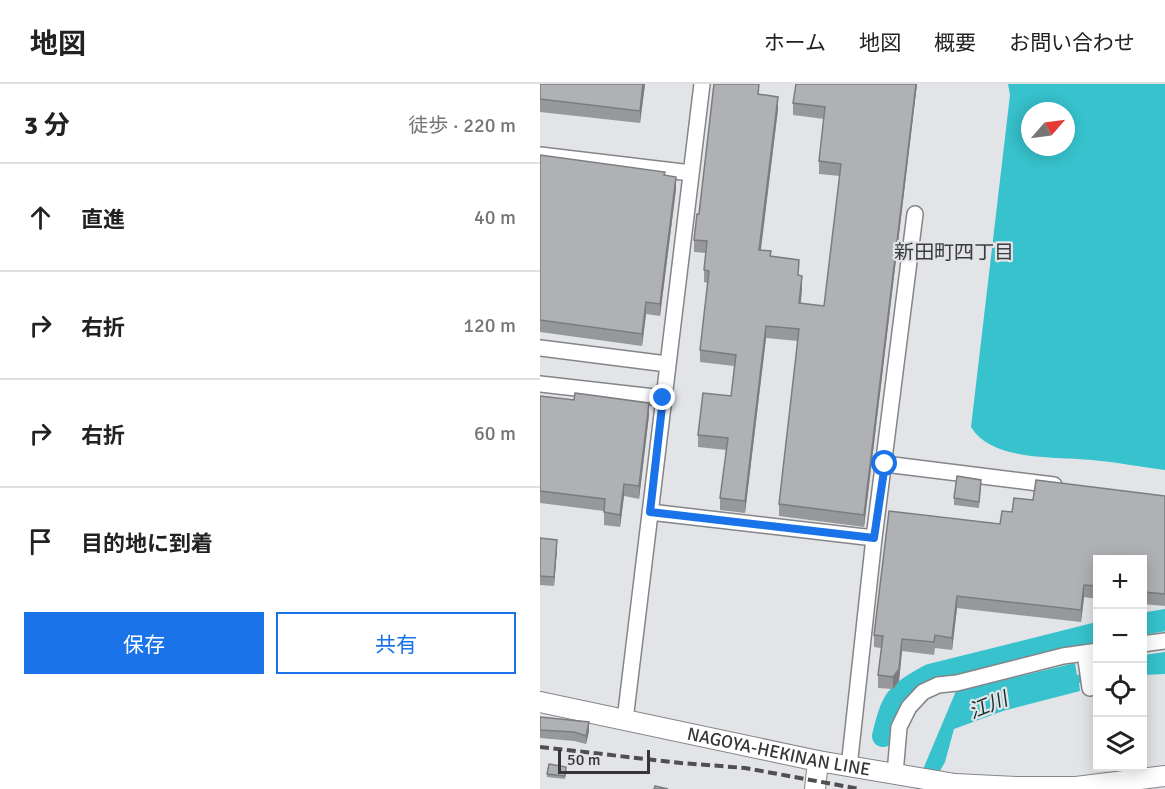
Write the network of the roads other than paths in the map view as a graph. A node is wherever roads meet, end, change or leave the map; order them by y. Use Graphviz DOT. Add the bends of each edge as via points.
graph roads {
  1 [pos="702,84"];
  2 [pos="540,155"];
  3 [pos="691,173"];
  4 [pos="915,214"];
  5 [pos="540,348"];
  6 [pos="667,364"];
  7 [pos="540,384"];
  8 [pos="663,398"];
  9 [pos="885,464"];
  10 [pos="1072,487"];
  11 [pos="650,512"];
  12 [pos="874,538"];
  13 [pos="1165,641"];
  14 [pos="1147,643"];
  15 [pos="1089,653"];
  16 [pos="1090,688"];
  17 [pos="540,702"];
  18 [pos="625,720"];
  19 [pos="818,761"];
  20 [pos="849,767"];
  21 [pos="895,774"];
  22 [pos="1165,776"];
  23 [pos="815,789"];
  1 -- 3 [label="street"];
  2 -- 3 [label="street"];
  3 -- 6 [label="street"];
  4 -- 9 [label="street"];
  5 -- 6 [label="street"];
  6 -- 8 [label="street"];
  7 -- 8 [label="street"];
  8 -- 11 [label="street"];
  9 -- 10 [label="street"];
  9 -- 12 [label="street"];
  11 -- 12 [label="street"];
  11 -- 18 [label="street"];
  12 -- 20 [label="street"];
  13 -- 14 [label="street"];
  15 -- 16 [label="street"];
  15 -- 21 [label="street" via="938,685 923,692 909,707 899,727"];
  17 -- 18 [label="main road, NAGOYA-HEKINAN LINE"];
  18 -- 19 [label="main road, NAGOYA-HEKINAN LINE"];
  19 -- 20 [label="main road, NAGOYA-HEKINAN LINE"];
  19 -- 23 [label="main road"];
  20 -- 21 [label="main road, NAGOYA-HEKINAN LINE"];
  21 -- 22 [label="main road, NAGOYA-HEKINAN LINE" via="955,784 1016,787 1076,787"];
}
